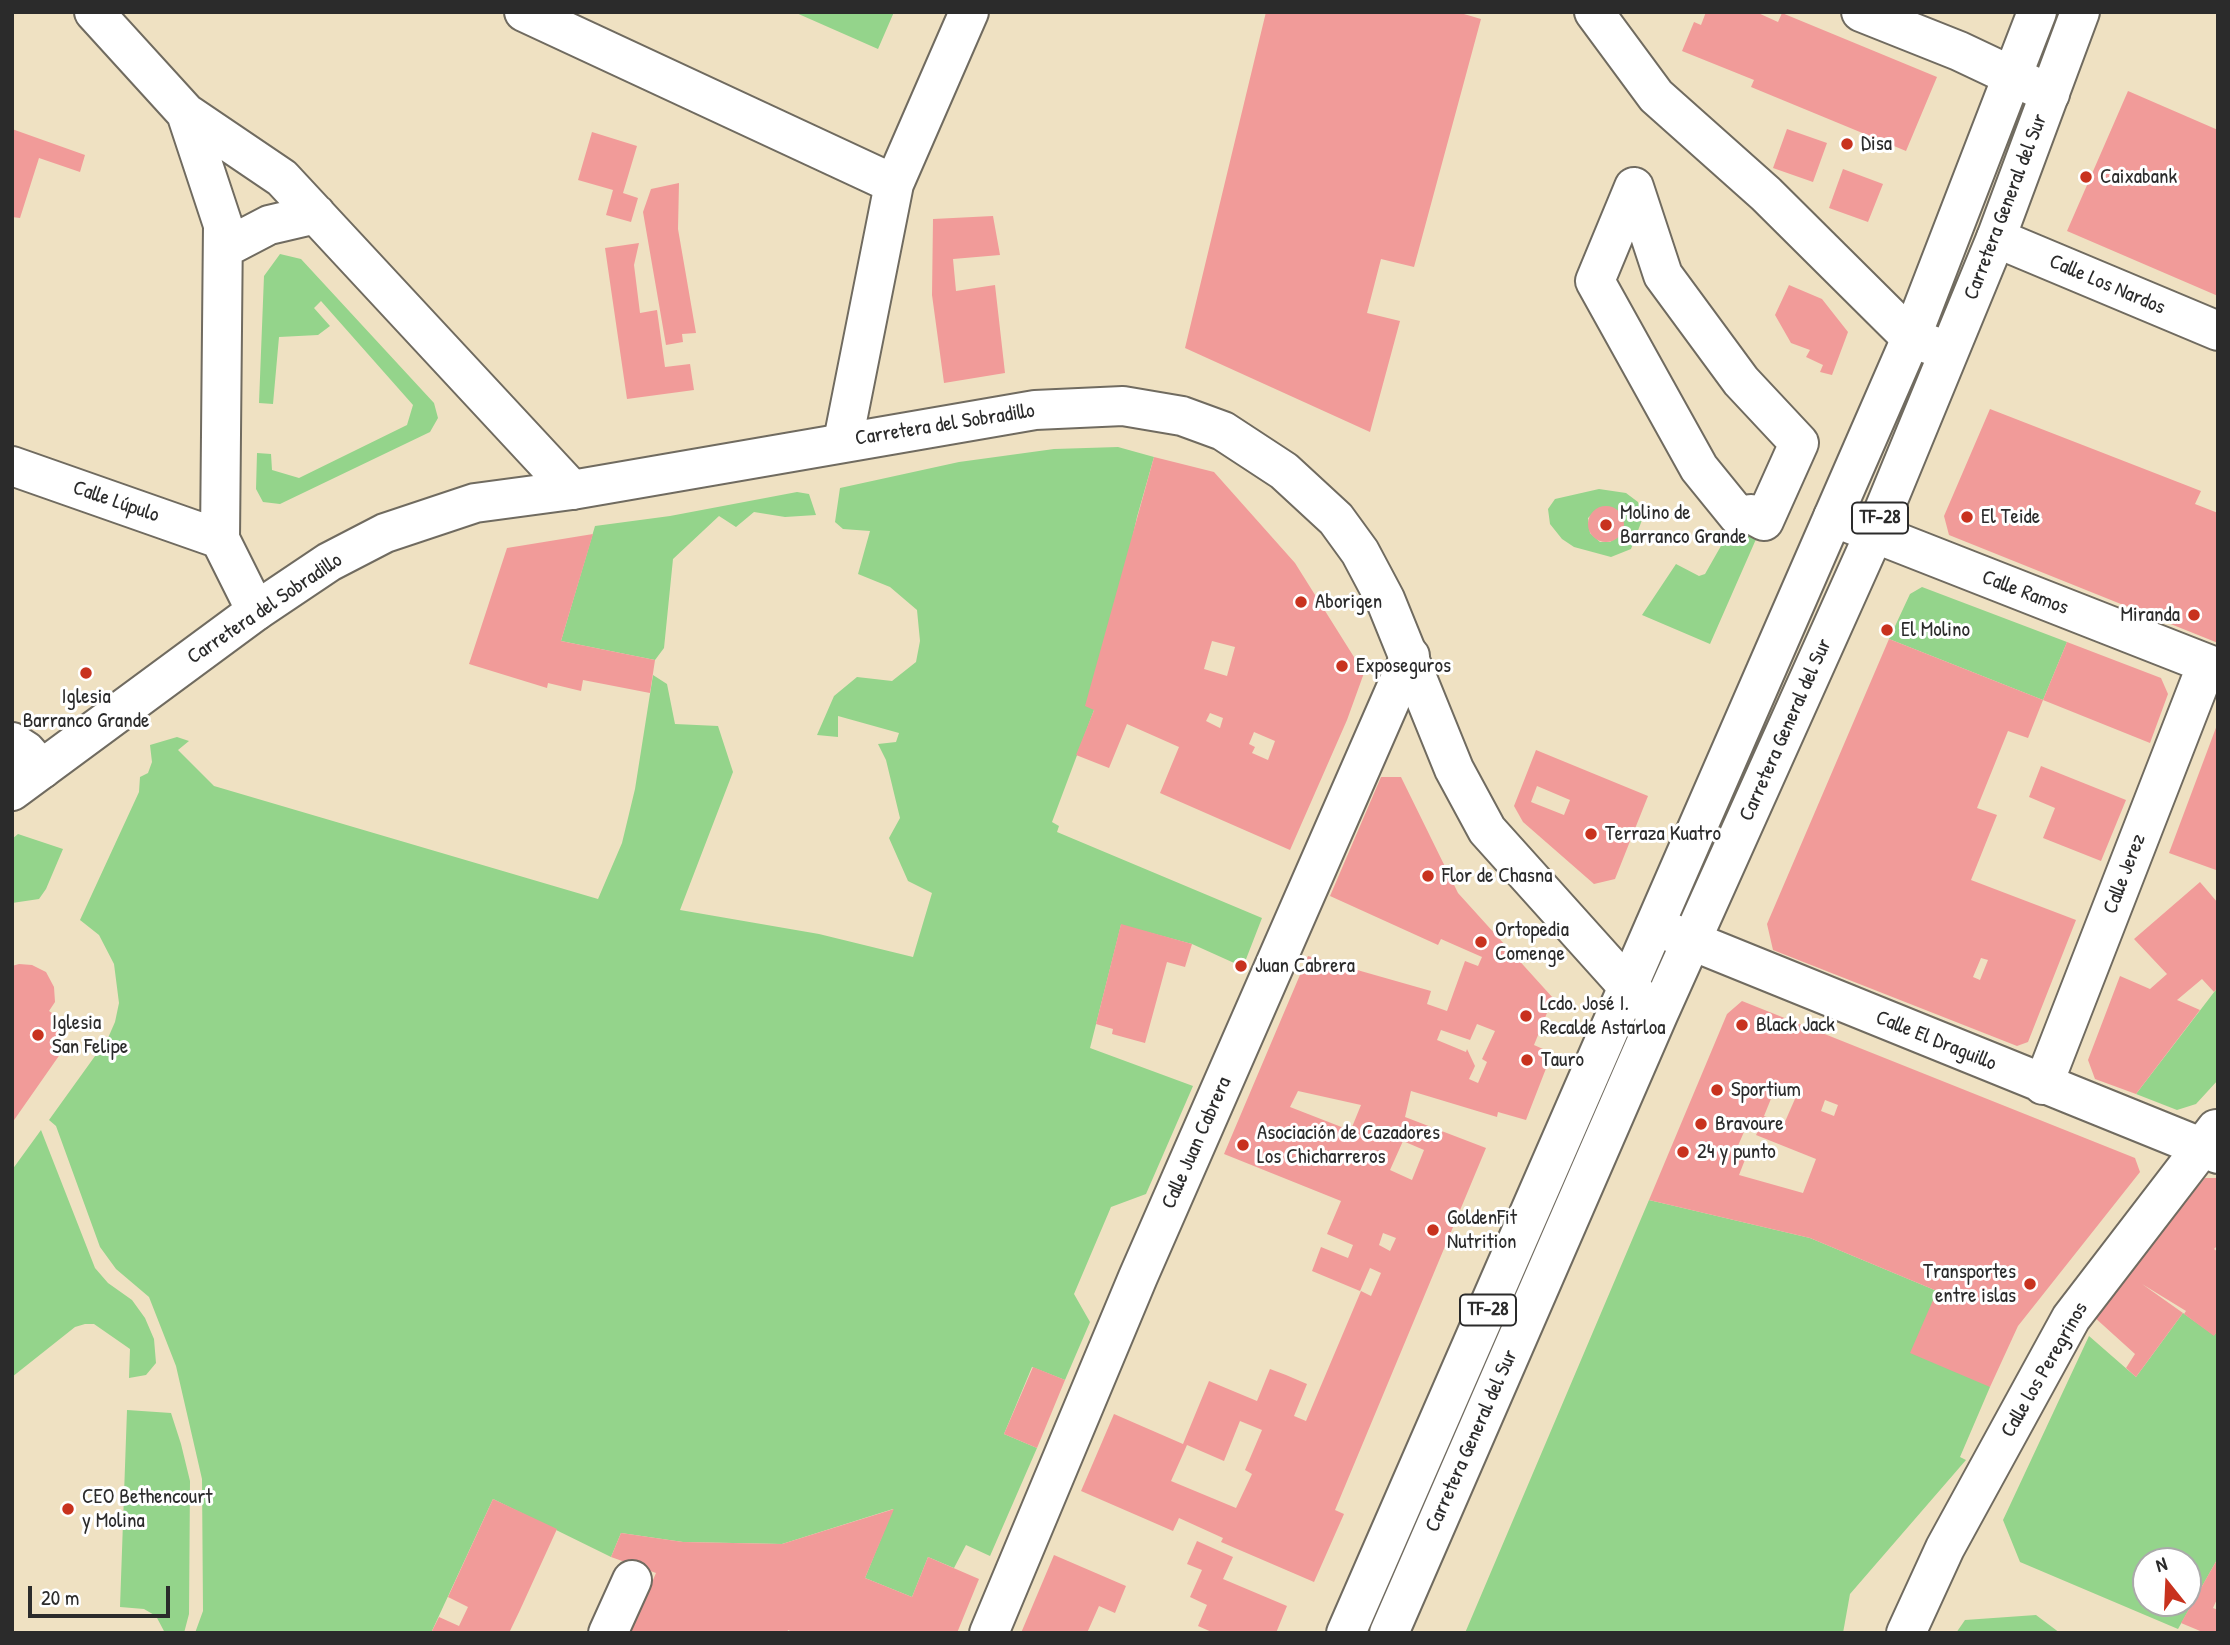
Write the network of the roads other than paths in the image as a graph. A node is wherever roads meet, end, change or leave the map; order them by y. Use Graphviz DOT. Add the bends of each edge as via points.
graph roads {
  1 [pos="94,12"];
  2 [pos="524,12"];
  3 [pos="969,12"];
  4 [pos="1861,12"];
  5 [pos="2036,12"];
  6 [pos="2080,12"];
  7 [pos="1604,19"];
  8 [pos="2012,76"];
  9 [pos="2050,94"];
  10 [pos="186,113"];
  11 [pos="894,184"];
  12 [pos="316,214"];
  13 [pos="1996,238"];
  14 [pos="223,249"];
  15 [pos="1595,281"];
  16 [pos="2218,331"];
  17 [pos="1911,338"];
  18 [pos="1948,351"];
  19 [pos="843,441"];
  20 [pos="12,466"];
  21 [pos="572,490"];
  22 [pos="1833,517"];
  23 [pos="1874,534"];
  24 [pos="220,539"];
  25 [pos="256,611"];
  26 [pos="1410,656"];
  27 [pos="2213,666"];
  28 [pos="12,742"];
  29 [pos="27,780"];
  30 [pos="1655,926"];
  31 [pos="1692,940"];
  32 [pos="1629,988"];
  33 [pos="1658,1015"];
  34 [pos="2043,1085"];
  35 [pos="2212,1143"];
  36 [pos="632,1580"];
  37 [pos="608,1633"];
  38 [pos="989,1633"];
  39 [pos="1346,1633"];
  40 [pos="1390,1633"];
  41 [pos="1906,1633"];
  1 -- 10 [label="street"];
  2 -- 11 [label="street"];
  3 -- 11 [label="street"];
  4 -- 8 [label="street"];
  5 -- 8 [label="street, Carretera General del Sur / TF-28"];
  6 -- 9 [label="street, Carretera General del Sur / TF-28"];
  7 -- 17 [label="street" via="1656,96 1766,194"];
  8 -- 9 [label="street"];
  8 -- 17 [label="street, Carretera General del Sur / TF-28"];
  9 -- 13 [label="street, Carretera General del Sur / TF-28"];
  10 -- 12 [label="street" via="282,177"];
  10 -- 14 [label="street" via="223,225"];
  11 -- 19 [label="street"];
  12 -- 14 [label="street" via="269,225"];
  12 -- 21 [label="street"];
  13 -- 16 [label="street, Calle Los Nardos"];
  13 -- 18 [label="street, Carretera General del Sur / TF-28"];
  14 -- 24 [label="street"];
  15 -- 15 [label="street" via="1634,187 1663,275 1741,381 1799,443 1764,521 1751,514 1738,516 1699,468"];
  17 -- 18 [label="street"];
  17 -- 22 [label="street, Carretera General del Sur / TF-28"];
  18 -- 23 [label="street, Carretera General del Sur / TF-28"];
  19 -- 21 [label="street, Carretera del Sobradillo"];
  19 -- 26 [label="street, Carretera del Sobradillo" via="1035,410 1123,406 1182,416 1223,431 1283,471 1336,519 1379,587"];
  20 -- 24 [label="street, Calle Lúpulo"];
  21 -- 25 [label="street, Carretera del Sobradillo" via="475,503 385,533 328,562"];
  22 -- 23 [label="street, Calle Ramos"];
  22 -- 30 [label="street, Carretera General del Sur / TF-28"];
  23 -- 27 [label="street, Calle Ramos"];
  23 -- 31 [label="street, Carretera General del Sur / TF-28"];
  24 -- 25 [label="street"];
  25 -- 29 [label="street, Carretera del Sobradillo"];
  26 -- 32 [label="street, Carretera del Sobradillo" via="1454,769 1487,830"];
  26 -- 38 [label="street, Calle Juan Cabrera" via="1138,1277"];
  27 -- 34 [label="street, Calle Jerez"];
  28 -- 29 [label="street" via="26,751"];
  30 -- 31 [label="street, Calle El Draguillo"];
  30 -- 32 [label="street, Carretera General del Sur / TF-28"];
  31 -- 33 [label="street, Carretera General del Sur / TF-28"];
  31 -- 34 [label="street, Calle El Draguillo"];
  32 -- 33 [label="street, Carretera del Sobradillo"];
  32 -- 39 [label="street, Carretera General del Sur / TF-28"];
  33 -- 40 [label="street, Carretera General del Sur / TF-28"];
  34 -- 35 [label="street, Calle El Draguillo"];
  35 -- 41 [label="street, Calle los Peregrinos" via="2071,1318 1945,1548"];
  36 -- 37 [label="street"];
}
